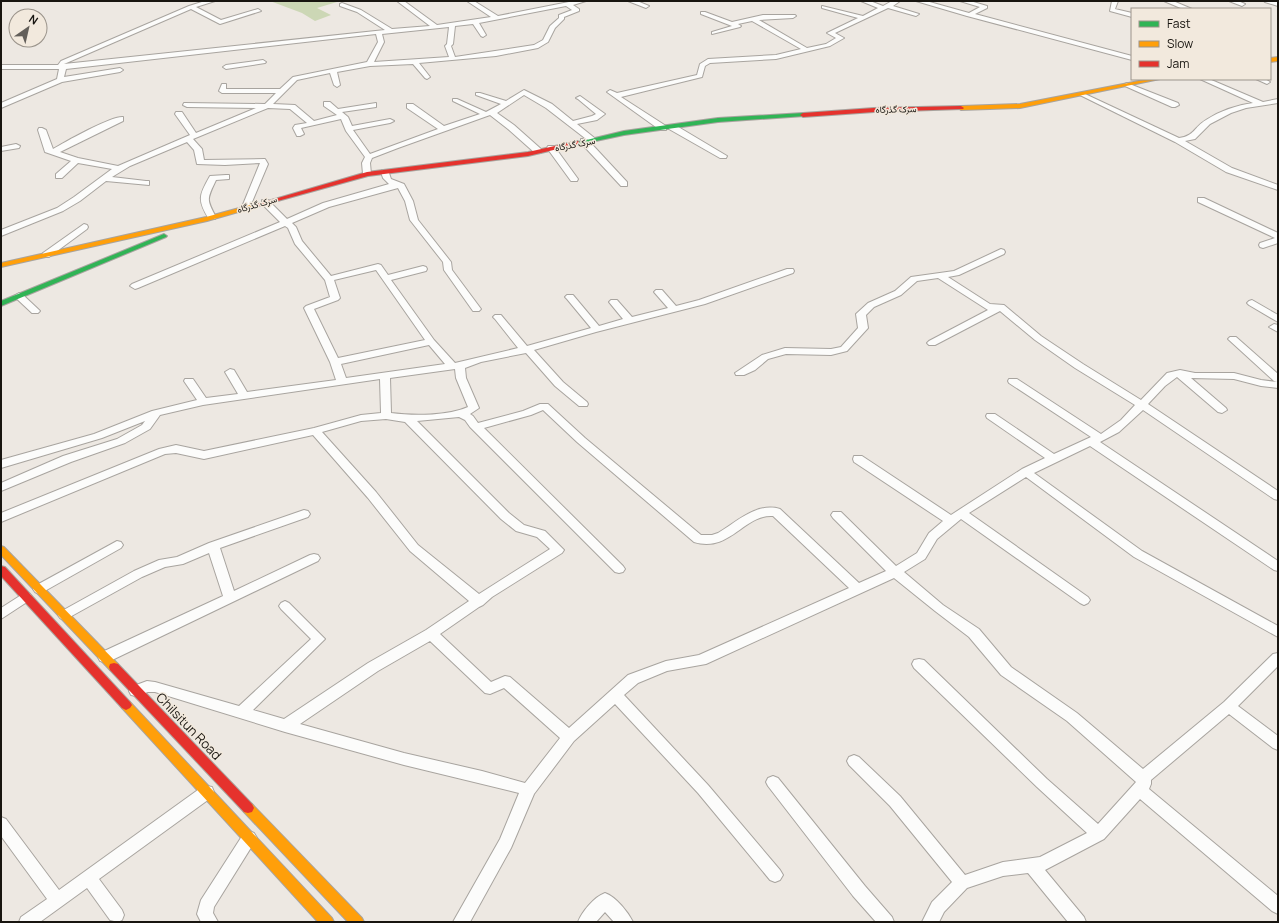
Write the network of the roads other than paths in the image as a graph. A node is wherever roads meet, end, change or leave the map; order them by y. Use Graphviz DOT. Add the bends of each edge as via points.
graph roads {
  1 [pos="212,1"];
  2 [pos="400,1"];
  3 [pos="470,1"];
  4 [pos="534,1"];
  5 [pos="583,1"];
  6 [pos="631,1"];
  7 [pos="864,1"];
  8 [pos="897,1"];
  9 [pos="919,1"];
  10 [pos="963,1"];
  11 [pos="1115,1"];
  12 [pos="1167,1"];
  13 [pos="1232,1"];
  14 [pos="1267,1"];
  15 [pos="567,4"];
  16 [pos="1242,4"];
  17 [pos="1278,4"];
  18 [pos="342,5"];
  19 [pos="646,6"];
  20 [pos="192,7"];
  21 [pos="824,7"];
  22 [pos="886,7"];
  23 [pos="1186,8"];
  24 [pos="541,10"];
  25 [pos="258,11"];
  26 [pos="703,13"];
  27 [pos="916,14"];
  28 [pos="969,15"];
  29 [pos="1131,15"];
  30 [pos="793,16"];
  31 [pos="497,18"];
  32 [pos="864,18"];
  33 [pos="753,19"];
  34 [pos="475,22"];
  35 [pos="734,23"];
  36 [pos="452,24"];
  37 [pos="436,27"];
  38 [pos="391,31"];
  39 [pos="379,32"];
  40 [pos="714,33"];
  41 [pos="483,35"];
  42 [pos="805,49"];
  43 [pos="1131,58"];
  44 [pos="454,59"];
  45 [pos="224,60"];
  46 [pos="414,61"];
  47 [pos="263,62"];
  48 [pos="370,64"];
  49 [pos="1,67"];
  50 [pos="63,67"];
  51 [pos="120,70"];
  52 [pos="333,71"];
  53 [pos="427,76"];
  54 [pos="60,80"];
  55 [pos="1152,80"];
  56 [pos="1205,80"];
  57 [pos="1262,80"];
  58 [pos="1267,82"];
  59 [pos="224,85"];
  60 [pos="337,85"];
  61 [pos="1127,85"];
  62 [pos="282,91"];
  63 [pos="478,94"];
  64 [pos="1083,95"];
  65 [pos="580,98"];
  66 [pos="365,99"];
  67 [pos="455,100"];
  68 [pos="1278,101"];
  69 [pos="506,103"];
  70 [pos="1265,104"];
  71 [pos="187,105"];
  72 [pos="373,105"];
  73 [pos="1175,105"];
  74 [pos="1,106"];
  75 [pos="268,106"];
  76 [pos="410,106"];
  77 [pos="489,113"];
  78 [pos="178,114"];
  79 [pos="340,114"];
  80 [pos="120,119"];
  81 [pos="390,121"];
  82 [pos="312,123"];
  83 [pos="572,123"];
  84 [pos="667,127"];
  85 [pos="349,129"];
  86 [pos="443,129"];
  87 [pos="42,130"];
  88 [pos="300,134"];
  89 [pos="191,138"];
  90 [pos="1178,140"];
  91 [pos="589,141"];
  92 [pos="16,146"];
  93 [pos="551,148"];
  94 [pos="1,149"];
  95 [pos="538,151"];
  96 [pos="53,152"];
  97 [pos="723,156"];
  98 [pos="369,157"];
  99 [pos="76,160"];
  100 [pos="118,168"];
  101 [pos="385,172"];
  102 [pos="368,174"];
  103 [pos="59,176"];
  104 [pos="226,177"];
  105 [pos="104,178"];
  106 [pos="574,179"];
  107 [pos="146,183"];
  108 [pos="397,184"];
  109 [pos="624,184"];
  110 [pos="1278,188"];
  111 [pos="1201,200"];
  112 [pos="265,202"];
  113 [pos="246,207"];
  114 [pos="209,218"];
  115 [pos="285,222"];
  116 [pos="84,228"];
  117 [pos="1,233"];
  118 [pos="1278,236"];
  119 [pos="1278,240"];
  120 [pos="1263,245"];
  121 [pos="1000,252"];
  122 [pos="46,255"];
  123 [pos="1,265"];
  124 [pos="423,269"];
  125 [pos="790,271"];
  126 [pos="939,275"];
  127 [pos="329,279"];
  128 [pos="385,279"];
  129 [pos="134,286"];
  130 [pos="659,292"];
  131 [pos="19,296"];
  132 [pos="570,297"];
  133 [pos="614,302"];
  134 [pos="1252,303"];
  135 [pos="1,304"];
  136 [pos="1001,307"];
  137 [pos="674,309"];
  138 [pos="476,310"];
  139 [pos="35,311"];
  140 [pos="498,317"];
  141 [pos="629,320"];
  142 [pos="1277,325"];
  143 [pos="597,329"];
  144 [pos="1233,339"];
  145 [pos="431,342"];
  146 [pos="932,343"];
  147 [pos="526,349"];
  148 [pos="335,362"];
  149 [pos="456,366"];
  150 [pos="230,372"];
  151 [pos="740,373"];
  152 [pos="1180,373"];
  153 [pos="385,376"];
  154 [pos="1278,379"];
  155 [pos="190,381"];
  156 [pos="342,381"];
  157 [pos="1013,381"];
  158 [pos="1278,385"];
  159 [pos="244,396"];
  160 [pos="203,402"];
  161 [pos="583,404"];
  162 [pos="1142,405"];
  163 [pos="1222,410"];
  164 [pos="156,414"];
  165 [pos="461,414"];
  166 [pos="386,416"];
  167 [pos="991,416"];
  168 [pos="408,419"];
  169 [pos="476,427"];
  170 [pos="315,430"];
  171 [pos="1096,440"];
  172 [pos="1052,458"];
  173 [pos="858,459"];
  174 [pos="1,464"];
  175 [pos="1026,472"];
  176 [pos="1,487"];
  177 [pos="1278,496"];
  178 [pos="961,513"];
  179 [pos="304,514"];
  180 [pos="837,515"];
  181 [pos="1,518"];
  182 [pos="951,522"];
  183 [pos="117,545"];
  184 [pos="213,546"];
  185 [pos="1,549"];
  186 [pos="314,558"];
  187 [pos="1278,567"];
  188 [pos="619,569"];
  189 [pos="1,570"];
  190 [pos="895,572"];
  191 [pos="39,589"];
  192 [pos="858,589"];
  193 [pos="26,597"];
  194 [pos="230,598"];
  195 [pos="1084,600"];
  196 [pos="479,602"];
  197 [pos="285,606"];
  198 [pos="1,614"];
  199 [pos="64,615"];
  200 [pos="1278,632"];
  201 [pos="431,634"];
  202 [pos="105,657"];
  203 [pos="1278,658"];
  204 [pos="919,664"];
  205 [pos="136,691"];
  206 [pos="615,695"];
  207 [pos="1229,706"];
  208 [pos="241,712"];
  209 [pos="285,726"];
  210 [pos="569,737"];
  211 [pos="1278,744"];
  212 [pos="854,761"];
  213 [pos="773,782"];
  214 [pos="1141,784"];
  215 [pos="528,790"];
  216 [pos="207,792"];
  217 [pos="1,824"];
  218 [pos="1099,834"];
  219 [pos="249,838"];
  220 [pos="1032,866"];
  221 [pos="775,875"];
  222 [pos="89,877"];
  223 [pos="962,882"];
  224 [pos="57,900"];
  225 [pos="1278,906"];
  226 [pos="116,916"];
  227 [pos="27,922"];
  228 [pos="210,922"];
  229 [pos="327,922"];
  230 [pos="358,922"];
  231 [pos="461,922"];
  232 [pos="586,922"];
  233 [pos="624,922"];
  234 [pos="886,922"];
  235 [pos="930,922"];
  236 [pos="1078,922"];
  1 -- 20 [label="street"];
  2 -- 37 [label="street"];
  3 -- 31 [label="street"];
  4 -- 24 [label="street"];
  5 -- 15 [label="street"];
  6 -- 19 [label="street"];
  7 -- 22 [label="street"];
  8 -- 22 [label="street"];
  9 -- 28 [label="street"];
  10 -- 28 [label="street" via="985,7"];
  11 -- 29 [label="street" via="1112,10"];
  12 -- 23 [label="street"];
  13 -- 16 [label="street"];
  14 -- 17 [label="street"];
  15 -- 24 [label="street"];
  15 -- 44 [label="street" via="577,10 561,16 562,18 552,27 546,41 536,47"];
  18 -- 38 [label="street" via="359,11"];
  20 -- 25 [label="street" via="220,22"];
  20 -- 50 [label="street" via="64,62 61,64"];
  21 -- 32 [label="street"];
  22 -- 27 [label="street"];
  22 -- 32 [label="street"];
  24 -- 31 [label="street"];
  26 -- 35 [label="street"];
  28 -- 43 [label="street"];
  30 -- 33 [label="street" via="777,15"];
  31 -- 34 [label="street"];
  32 -- 42 [label="street" via="830,33 841,39 828,45"];
  33 -- 35 [label="street"];
  33 -- 42 [label="street"];
  34 -- 36 [label="street"];
  34 -- 41 [label="street"];
  35 -- 40 [label="street" via="738,26"];
  36 -- 37 [label="street"];
  36 -- 44 [label="street" via="448,46"];
  37 -- 38 [label="street"];
  38 -- 39 [label="street"];
  39 -- 45 [label="street"];
  39 -- 48 [label="street" via="381,42"];
  42 -- 84 [label="street" via="776,57 708,61 702,65 700,76 612,94"];
  44 -- 46 [label="street"];
  45 -- 47 [label="street"];
  45 -- 50 [label="street"];
  46 -- 48 [label="street"];
  46 -- 53 [label="street"];
  48 -- 52 [label="street"];
  49 -- 50 [label="street"];
  50 -- 54 [label="street"];
  51 -- 54 [label="street"];
  52 -- 60 [label="street"];
  52 -- 62 [label="street" via="295,78"];
  54 -- 74 [label="street"];
  55 -- 61 [label="street, سرک گذرگاه"];
  56 -- 70 [label="street"];
  57 -- 58 [label="street"];
  59 -- 62 [label="street" via="222,91"];
  61 -- 64 [label="street, سرک گذرگاه"];
  61 -- 73 [label="street"];
  62 -- 75 [label="street"];
  63 -- 69 [label="street"];
  64 -- 84 [label="street, سرک گذرگاه" via="1020,106 859,110 718,120"];
  64 -- 90 [label="street"];
  65 -- 83 [label="street" via="601,114"];
  66 -- 79 [label="street" via="329,105"];
  67 -- 77 [label="street"];
  68 -- 70 [label="street"];
  69 -- 77 [label="street"];
  69 -- 83 [label="street" via="524,92"];
  70 -- 90 [label="street" via="1236,108 1206,123 1192,139"];
  71 -- 75 [label="street"];
  72 -- 79 [label="street"];
  75 -- 82 [label="street" via="292,107"];
  75 -- 89 [label="street"];
  76 -- 86 [label="street"];
  77 -- 86 [label="street"];
  77 -- 95 [label="street" via="511,127"];
  78 -- 89 [label="street"];
  79 -- 82 [label="street"];
  79 -- 85 [label="street"];
  80 -- 96 [label="street"];
  81 -- 85 [label="street"];
  82 -- 88 [label="street" via="297,127"];
  83 -- 91 [label="street"];
  84 -- 91 [label="street, سرک گذرگاه"];
  84 -- 97 [label="street"];
  85 -- 98 [label="street"];
  86 -- 98 [label="street"];
  87 -- 96 [label="street" via="48,150"];
  89 -- 100 [label="street"];
  89 -- 113 [label="street" via="198,149 200,162 262,161 264,164"];
  90 -- 110 [label="street" via="1229,170"];
  91 -- 93 [label="street, سرک گذرگاه"];
  91 -- 109 [label="street"];
  92 -- 94 [label="street"];
  93 -- 95 [label="street, سرک گذرگاه"];
  93 -- 106 [label="street"];
  95 -- 101 [label="street, سرک گذرگاه"];
  96 -- 99 [label="street"];
  98 -- 102 [label="street" via="366,163"];
  99 -- 100 [label="street"];
  99 -- 103 [label="street"];
  100 -- 105 [label="street"];
  101 -- 102 [label="street, سرک گذرگاه"];
  101 -- 108 [label="street" via="387,180"];
  102 -- 112 [label="street, سرک گذرگاه"];
  104 -- 114 [label="street" via="213,178 205,195 204,203"];
  105 -- 107 [label="street"];
  105 -- 117 [label="street" via="66,205"];
  108 -- 115 [label="street" via="326,205"];
  108 -- 138 [label="street" via="401,186 409,201 414,220 447,262 448,270"];
  111 -- 118 [label="street"];
  112 -- 113 [label="street, سرک گذرگاه"];
  112 -- 115 [label="street"];
  113 -- 114 [label="street, سرک گذرگاه"];
  114 -- 122 [label="street, سرک گذرگاه"];
  114 -- 131 [label="street"];
  115 -- 127 [label="street" via="292,227 298,242"];
  115 -- 129 [label="street"];
  116 -- 122 [label="street"];
  119 -- 120 [label="street"];
  121 -- 126 [label="street" via="956,273"];
  122 -- 123 [label="street, سرک گذرگاه"];
  124 -- 128 [label="street"];
  125 -- 137 [label="street" via="702,302"];
  126 -- 136 [label="street" via="988,307"];
  126 -- 151 [label="street" via="914,279 898,293 871,305 861,314 862,328 844,349 831,352 785,351 765,357"];
  127 -- 128 [label="street" via="378,267"];
  127 -- 148 [label="street" via="335,298 309,308"];
  128 -- 145 [label="street"];
  130 -- 137 [label="street"];
  131 -- 135 [label="street"];
  131 -- 139 [label="street"];
  132 -- 143 [label="street"];
  133 -- 141 [label="street"];
  134 -- 142 [label="street"];
  136 -- 146 [label="street"];
  136 -- 162 [label="street" via="1038,338"];
  137 -- 141 [label="street"];
  140 -- 147 [label="street"];
  141 -- 143 [label="street"];
  143 -- 147 [label="street"];
  144 -- 154 [label="street"];
  145 -- 148 [label="street"];
  145 -- 149 [label="street"];
  147 -- 149 [label="street"];
  147 -- 161 [label="street" via="559,384"];
  148 -- 156 [label="street"];
  149 -- 153 [label="street"];
  149 -- 165 [label="street" via="474,408"];
  150 -- 159 [label="street"];
  152 -- 158 [label="street" via="1194,376 1234,376"];
  152 -- 162 [label="street" via="1165,379"];
  152 -- 163 [label="street"];
  153 -- 156 [label="street"];
  153 -- 166 [label="street"];
  155 -- 160 [label="street"];
  156 -- 159 [label="street"];
  157 -- 171 [label="street"];
  159 -- 160 [label="street"];
  160 -- 164 [label="street"];
  162 -- 171 [label="street" via="1124,424"];
  162 -- 177 [label="street"];
  164 -- 174 [label="street" via="98,436"];
  164 -- 176 [label="street" via="146,427 121,441 67,459"];
  165 -- 168 [label="street"];
  165 -- 169 [label="street"];
  166 -- 168 [label="street"];
  166 -- 170 [label="street" via="361,418"];
  167 -- 172 [label="street"];
  168 -- 196 [label="street" via="505,516 520,528 541,534 558,550"];
  169 -- 188 [label="street"];
  169 -- 192 [label="street" via="544,406 698,539 713,539 748,518 770,511 776,512"];
  170 -- 181 [label="street" via="204,455 176,449 163,451"];
  170 -- 196 [label="street" via="414,548"];
  171 -- 172 [label="street"];
  171 -- 187 [label="street"];
  172 -- 175 [label="street"];
  173 -- 182 [label="street"];
  175 -- 178 [label="street"];
  175 -- 200 [label="street" via="1138,554"];
  178 -- 182 [label="street"];
  178 -- 195 [label="street"];
  179 -- 184 [label="street"];
  180 -- 190 [label="street"];
  182 -- 190 [label="street" via="933,536 921,556"];
  183 -- 191 [label="street"];
  184 -- 194 [label="street"];
  184 -- 199 [label="street" via="179,561 163,562"];
  185 -- 191 [label="street, Chilsitun Road"];
  186 -- 194 [label="street"];
  189 -- 193 [label="street"];
  190 -- 192 [label="street"];
  190 -- 214 [label="street" via="974,633 1006,671 1072,717"];
  191 -- 199 [label="street, Chilsitun Road"];
  192 -- 206 [label="street" via="701,660 666,666 633,679"];
  193 -- 198 [label="street"];
  193 -- 216 [label="street"];
  194 -- 202 [label="street"];
  196 -- 201 [label="street"];
  197 -- 208 [label="street" via="319,639"];
  199 -- 202 [label="street, Chilsitun Road"];
  201 -- 209 [label="street" via="373,667"];
  201 -- 210 [label="street" via="490,689 505,681"];
  202 -- 205 [label="street, Chilsitun Road"];
  203 -- 207 [label="street"];
  204 -- 218 [label="street" via="1042,783"];
  205 -- 208 [label="street" via="147,686 155,687"];
  205 -- 230 [label="street, Chilsitun Road"];
  206 -- 210 [label="street"];
  206 -- 221 [label="street" via="703,789"];
  207 -- 211 [label="street"];
  207 -- 214 [label="street"];
  208 -- 209 [label="street"];
  209 -- 215 [label="street"];
  210 -- 215 [label="street"];
  212 -- 223 [label="street" via="895,801"];
  213 -- 234 [label="street"];
  214 -- 218 [label="street"];
  214 -- 225 [label="street"];
  215 -- 231 [label="street" via="506,843"];
  216 -- 219 [label="street"];
  216 -- 222 [label="street"];
  217 -- 224 [label="street"];
  218 -- 220 [label="street" via="1042,864"];
  219 -- 228 [label="street" via="207,905 205,914"];
  219 -- 229 [label="street"];
  220 -- 223 [label="street" via="1003,869"];
  220 -- 236 [label="street"];
  222 -- 224 [label="street"];
  222 -- 226 [label="street"];
  223 -- 235 [label="street" via="938,907"];
  224 -- 227 [label="street"];
  232 -- 233 [label="street" via="605,900"];
}
